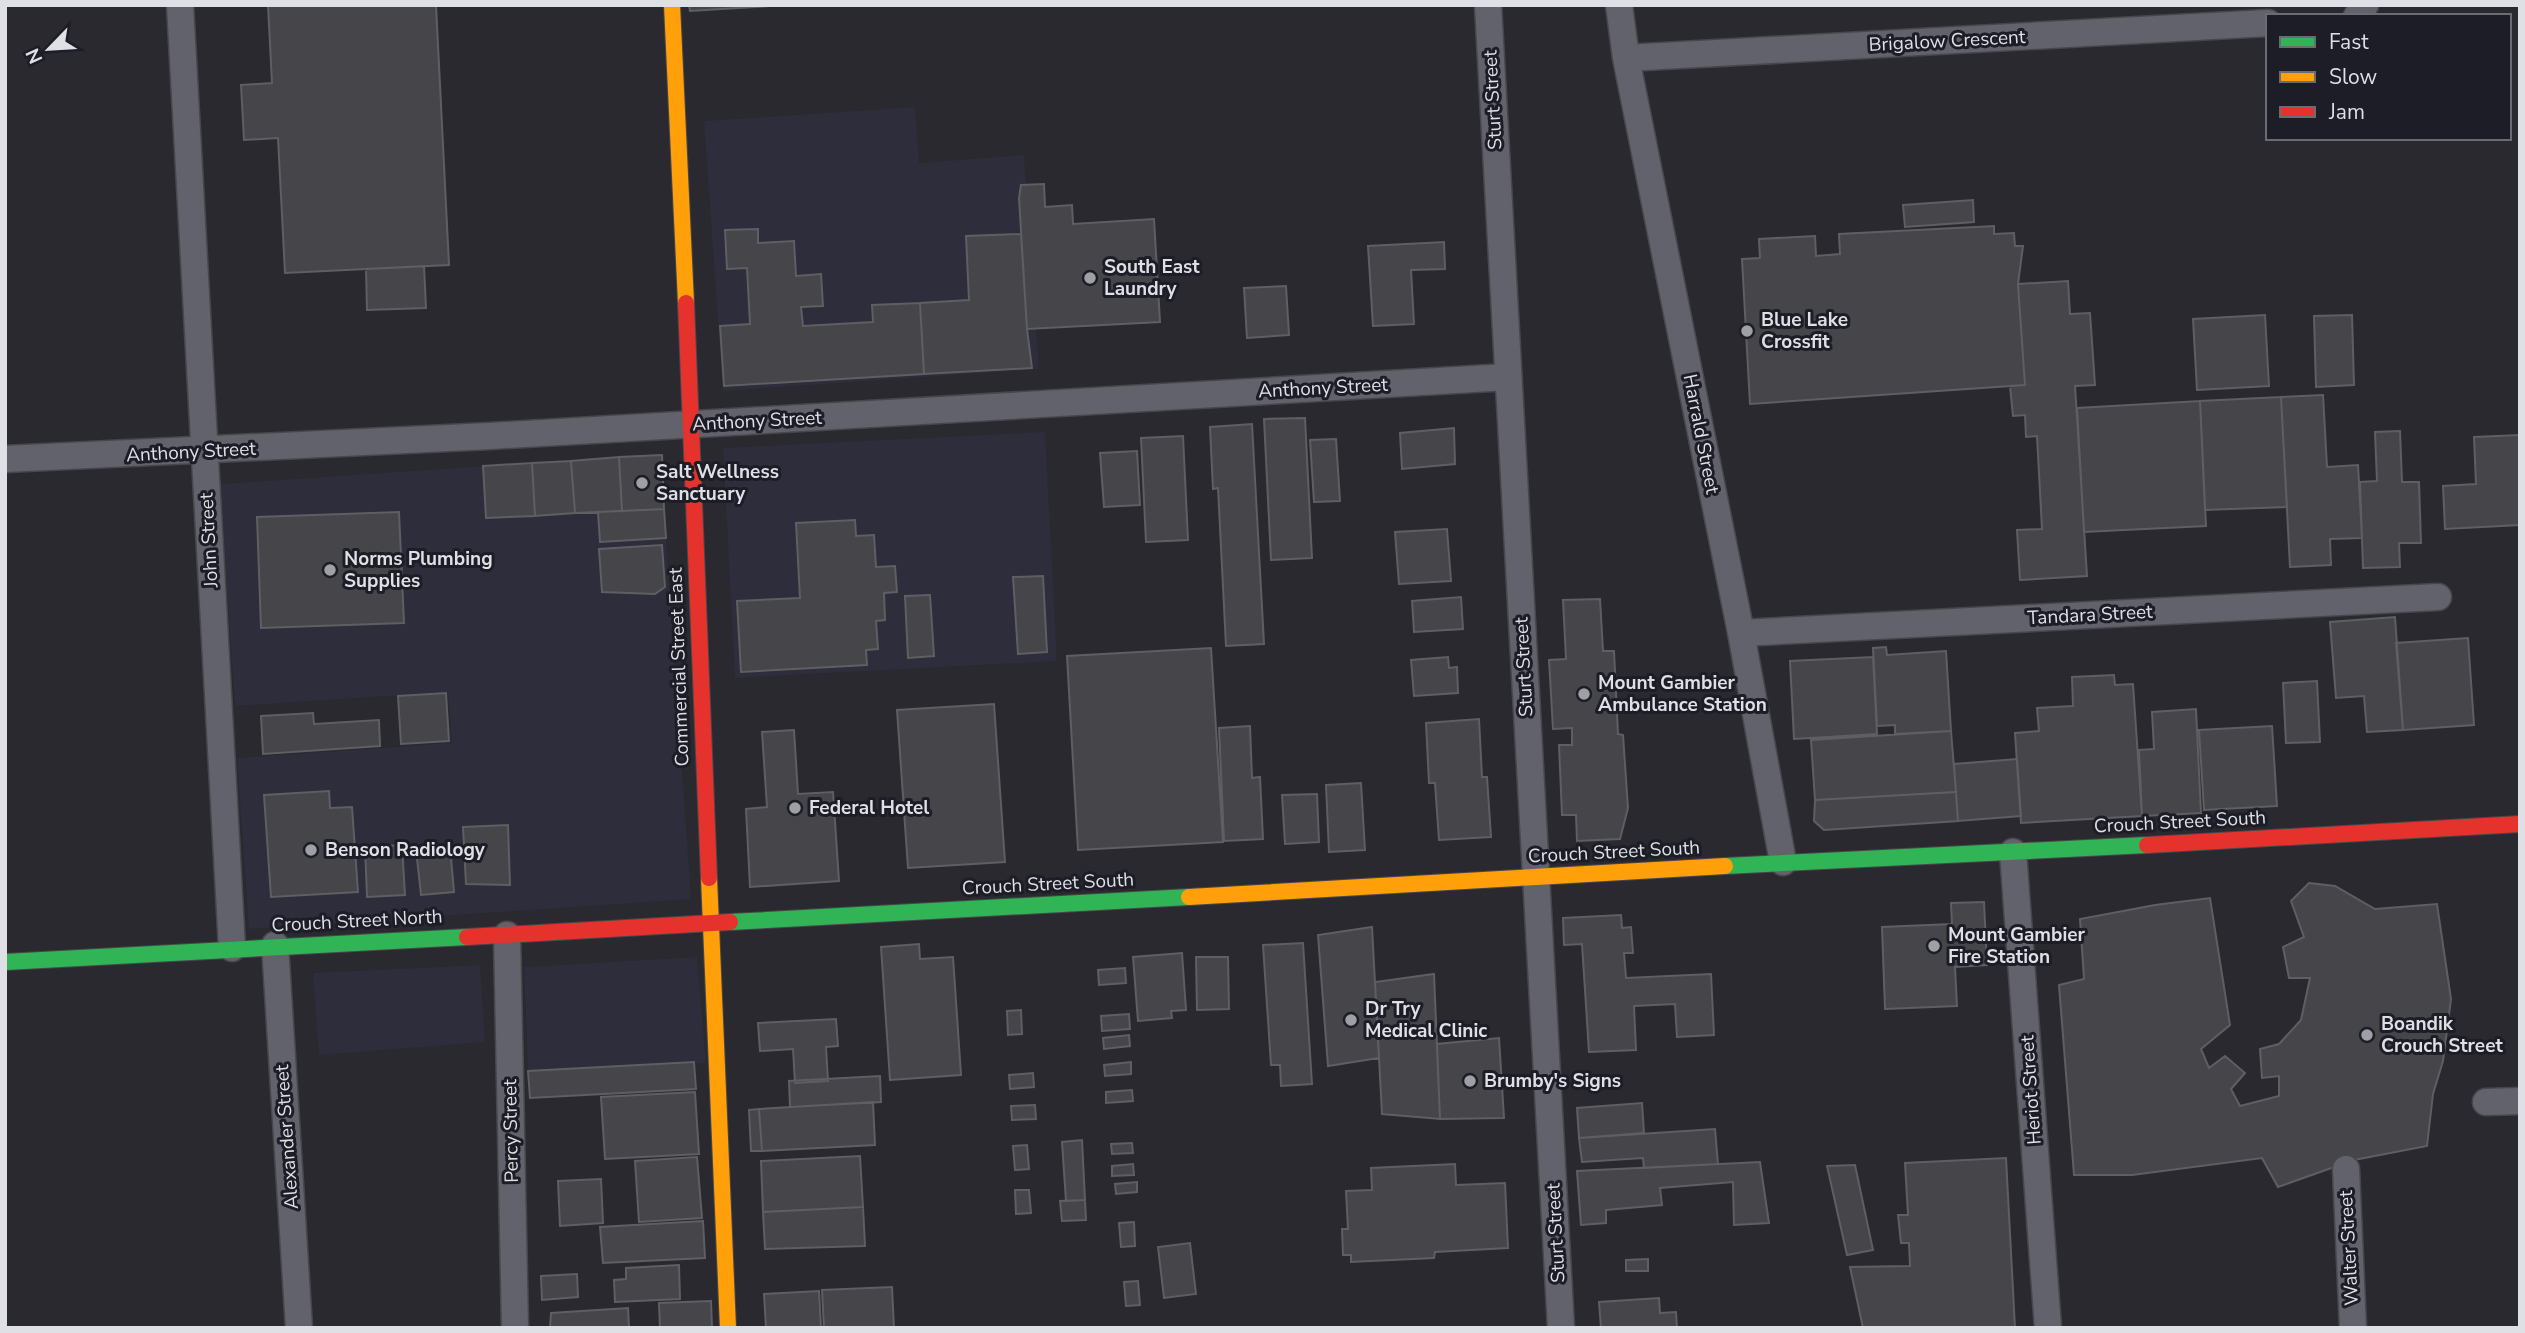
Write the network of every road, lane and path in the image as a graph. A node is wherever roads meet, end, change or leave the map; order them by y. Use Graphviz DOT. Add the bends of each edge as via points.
graph roads {
  1 [pos="180,5"];
  2 [pos="672,5"];
  3 [pos="1488,5"];
  4 [pos="1619,5"];
  5 [pos="2266,23"];
  6 [pos="1626,58"];
  7 [pos="1508,377"];
  8 [pos="690,425"];
  9 [pos="204,452"];
  10 [pos="5,459"];
  11 [pos="2438,597"];
  12 [pos="1741,633"];
  13 [pos="2520,824"];
  14 [pos="2013,852"];
  15 [pos="1783,862"];
  16 [pos="1536,878"];
  17 [pos="711,923"];
  18 [pos="507,935"];
  19 [pos="275,945"];
  20 [pos="232,948"];
  21 [pos="5,961"];
  22 [pos="2520,1101"];
  23 [pos="2486,1102"];
  24 [pos="2346,1169"];
  25 [pos="299,1328"];
  26 [pos="514,1328"];
  27 [pos="728,1328"];
  28 [pos="1561,1328"];
  29 [pos="2049,1328"];
  30 [pos="2353,1328"];
  1 -- 9 [label="street, John Street"];
  2 -- 8 [label="street, Commercial Street East"];
  3 -- 7 [label="street, Sturt Street"];
  4 -- 6 [label="street, Harrald Street"];
  5 -- 6 [label="street, Brigalow Crescent"];
  6 -- 12 [label="street, Harrald Street"];
  7 -- 8 [label="street, Anthony Street"];
  7 -- 16 [label="street, Sturt Street"];
  8 -- 9 [label="street, Anthony Street"];
  8 -- 17 [label="street, Commercial Street East"];
  9 -- 10 [label="street, Anthony Street"];
  9 -- 20 [label="street, John Street"];
  11 -- 12 [label="street, Tandara Street"];
  12 -- 15 [label="street, Harrald Street"];
  13 -- 14 [label="street, Crouch Street South"];
  14 -- 15 [label="street, Crouch Street South"];
  14 -- 29 [label="street, Heriot Street"];
  15 -- 16 [label="street, Crouch Street South"];
  16 -- 17 [label="street, Crouch Street South"];
  16 -- 28 [label="street, Sturt Street"];
  17 -- 18 [label="street, Crouch Street North"];
  17 -- 27 [label="street, Commercial Street East"];
  18 -- 19 [label="street, Crouch Street North"];
  18 -- 26 [label="street, Percy Street"];
  19 -- 20 [label="street, Crouch Street North"];
  19 -- 25 [label="street, Alexander Street"];
  20 -- 21 [label="street, Crouch Street North"];
  22 -- 23 [label="street"];
  24 -- 30 [label="street, Walter Street"];
}
